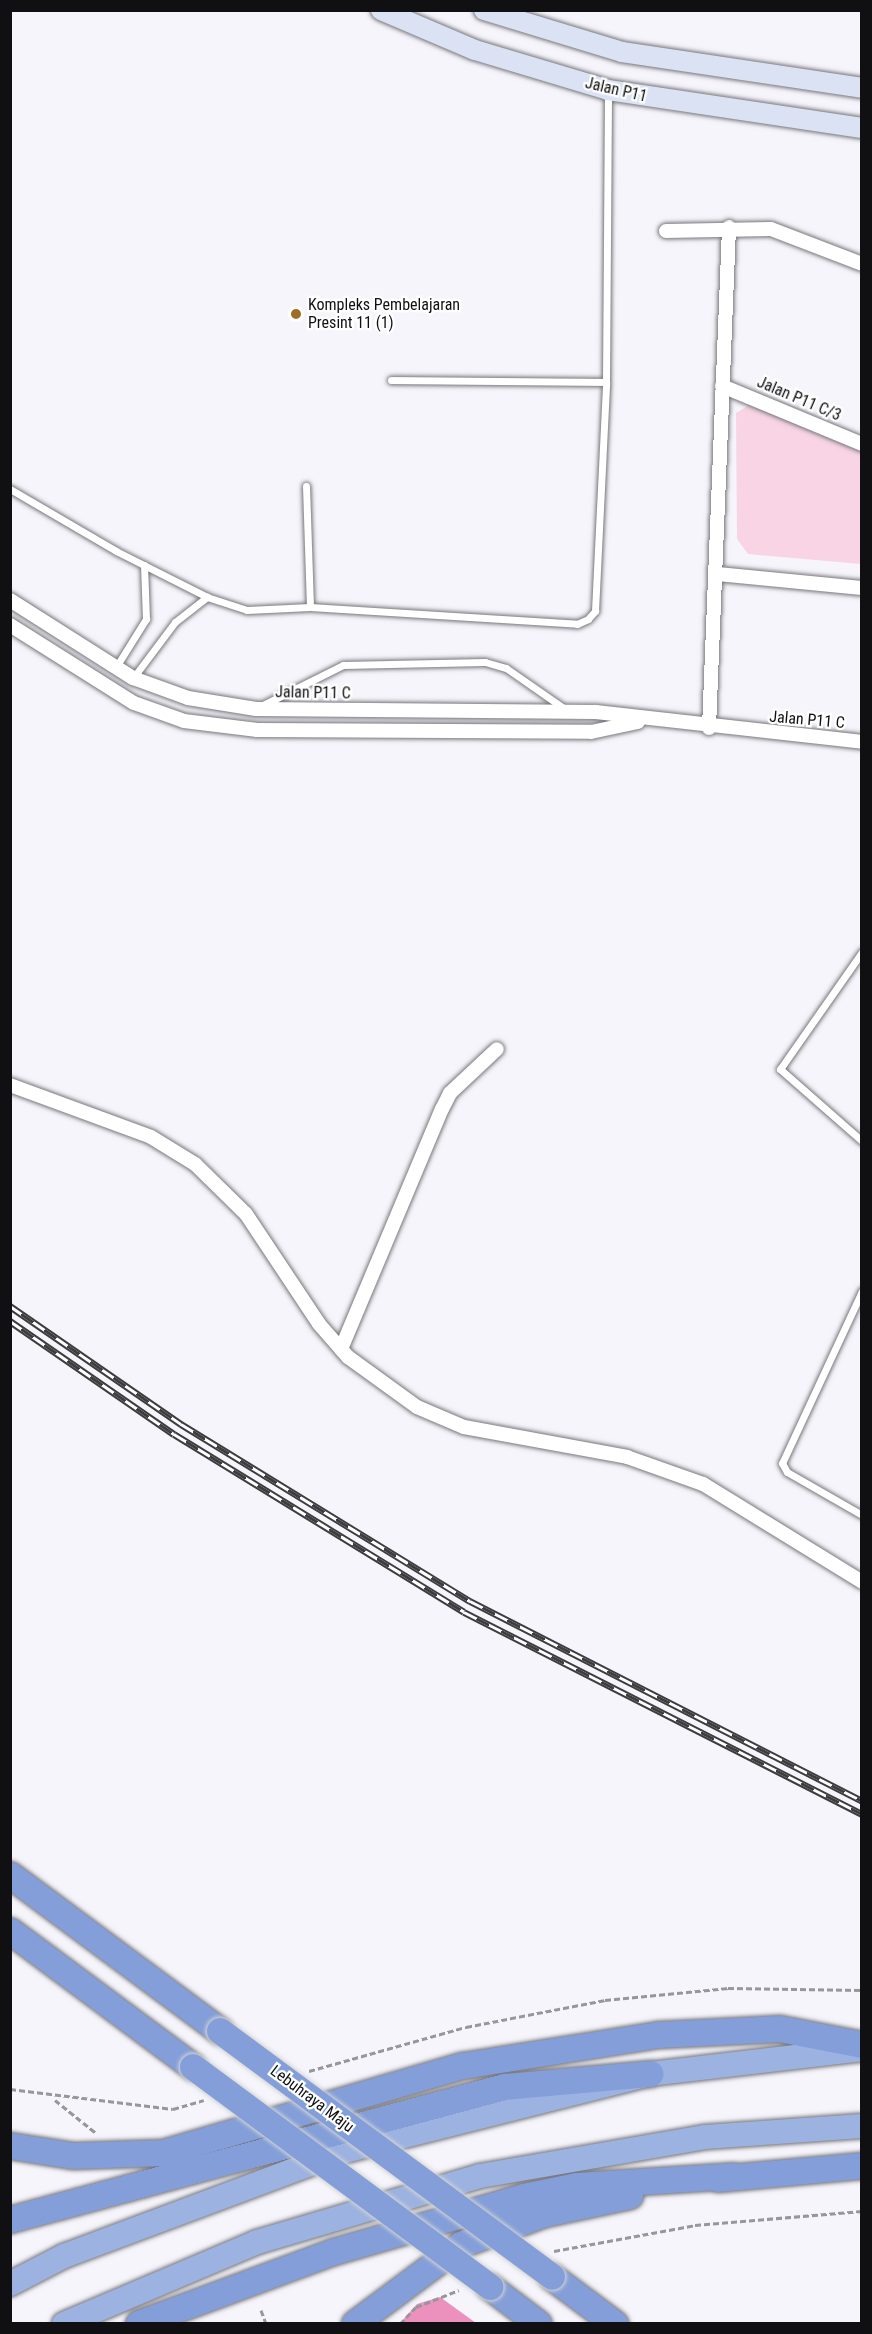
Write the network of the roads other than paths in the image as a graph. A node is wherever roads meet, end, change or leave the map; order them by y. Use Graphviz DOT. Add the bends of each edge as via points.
graph roads {
  1 [pos="381,10"];
  2 [pos="484,10"];
  3 [pos="861,88"];
  4 [pos="608,90"];
  5 [pos="861,128"];
  6 [pos="729,227"];
  7 [pos="666,231"];
  8 [pos="861,264"];
  9 [pos="391,380"];
  10 [pos="606,382"];
  11 [pos="722,386"];
  12 [pos="861,444"];
  13 [pos="306,486"];
  14 [pos="10,489"];
  15 [pos="144,565"];
  16 [pos="717,574"];
  17 [pos="861,588"];
  18 [pos="207,597"];
  19 [pos="10,600"];
  20 [pos="310,607"];
  21 [pos="10,625"];
  22 [pos="116,667"];
  23 [pos="133,678"];
  24 [pos="256,709"];
  25 [pos="568,712"];
  26 [pos="643,721"];
  27 [pos="709,728"];
  28 [pos="861,742"];
  29 [pos="861,952"];
  30 [pos="497,1050"];
  31 [pos="10,1084"];
  32 [pos="861,1141"];
  33 [pos="861,1291"];
  34 [pos="341,1349"];
  35 [pos="861,1515"];
  36 [pos="861,1582"];
  37 [pos="10,1875"];
  38 [pos="10,1931"];
  39 [pos="861,2047"];
  40 [pos="650,2074"];
  41 [pos="861,2126"];
  42 [pos="10,2146"];
  43 [pos="861,2166"];
  44 [pos="734,2176"];
  45 [pos="10,2220"];
  46 [pos="10,2284"];
  47 [pos="64,2324"];
  48 [pos="139,2324"];
  49 [pos="356,2324"];
  50 [pos="538,2324"];
  51 [pos="615,2324"];
  1 -- 4 [label="main road, Jalan P11" via="475,50"];
  2 -- 3 [label="main road" via="622,52"];
  4 -- 5 [label="main road, Jalan P11"];
  4 -- 10 [label="lane"];
  6 -- 7 [label="street"];
  6 -- 8 [label="street" via="796,236"];
  6 -- 11 [label="street"];
  9 -- 10 [label="lane"];
  10 -- 20 [label="lane" via="595,611 588,619 577,624"];
  11 -- 12 [label="street, Jalan P11 C/3"];
  11 -- 16 [label="street"];
  13 -- 20 [label="lane"];
  14 -- 15 [label="lane"];
  15 -- 18 [label="lane"];
  15 -- 22 [label="lane" via="146,619"];
  16 -- 17 [label="street"];
  16 -- 27 [label="street"];
  18 -- 20 [label="lane" via="247,610"];
  18 -- 23 [label="lane" via="175,622"];
  19 -- 22 [label="street, Jalan P11 C"];
  21 -- 26 [label="street, Jalan P11 C" via="134,703 184,721 257,730 591,732"];
  22 -- 23 [label="street, Jalan P11 C"];
  23 -- 24 [label="street, Jalan P11 C" via="188,698"];
  24 -- 25 [label="street, Jalan P11 C"];
  24 -- 25 [label="lane" via="343,665 485,662 506,668"];
  25 -- 26 [label="street, Jalan P11 C"];
  26 -- 27 [label="street, Jalan P11 C"];
  27 -- 28 [label="street, Jalan P11 C"];
  29 -- 32 [label="lane" via="780,1069"];
  30 -- 34 [label="street" via="446,1101"];
  31 -- 34 [label="street" via="151,1137 195,1164 246,1214"];
  33 -- 35 [label="lane" via="782,1463 787,1472"];
  34 -- 36 [label="street" via="378,1383 464,1427 627,1457 703,1484"];
  37 -- 51 [label="highway, Lebuhraya Maju, bridge" via="220,2031 550,2266"];
  38 -- 50 [label="highway, bridge" via="480,2286"];
  39 -- 40 [label="highway"];
  39 -- 42 [label="highway" via="780,2029 659,2036 463,2066 163,2153 74,2156"];
  40 -- 45 [label="highway" via="505,2087"];
  40 -- 46 [label="highway" via="345,2151 64,2256"];
  41 -- 47 [label="highway" via="693,2138 480,2176 257,2242"];
  43 -- 44 [label="highway"];
  44 -- 48 [label="highway" via="577,2186 524,2197 334,2252"];
  44 -- 49 [label="highway" via="502,2227 460,2245"];
}
